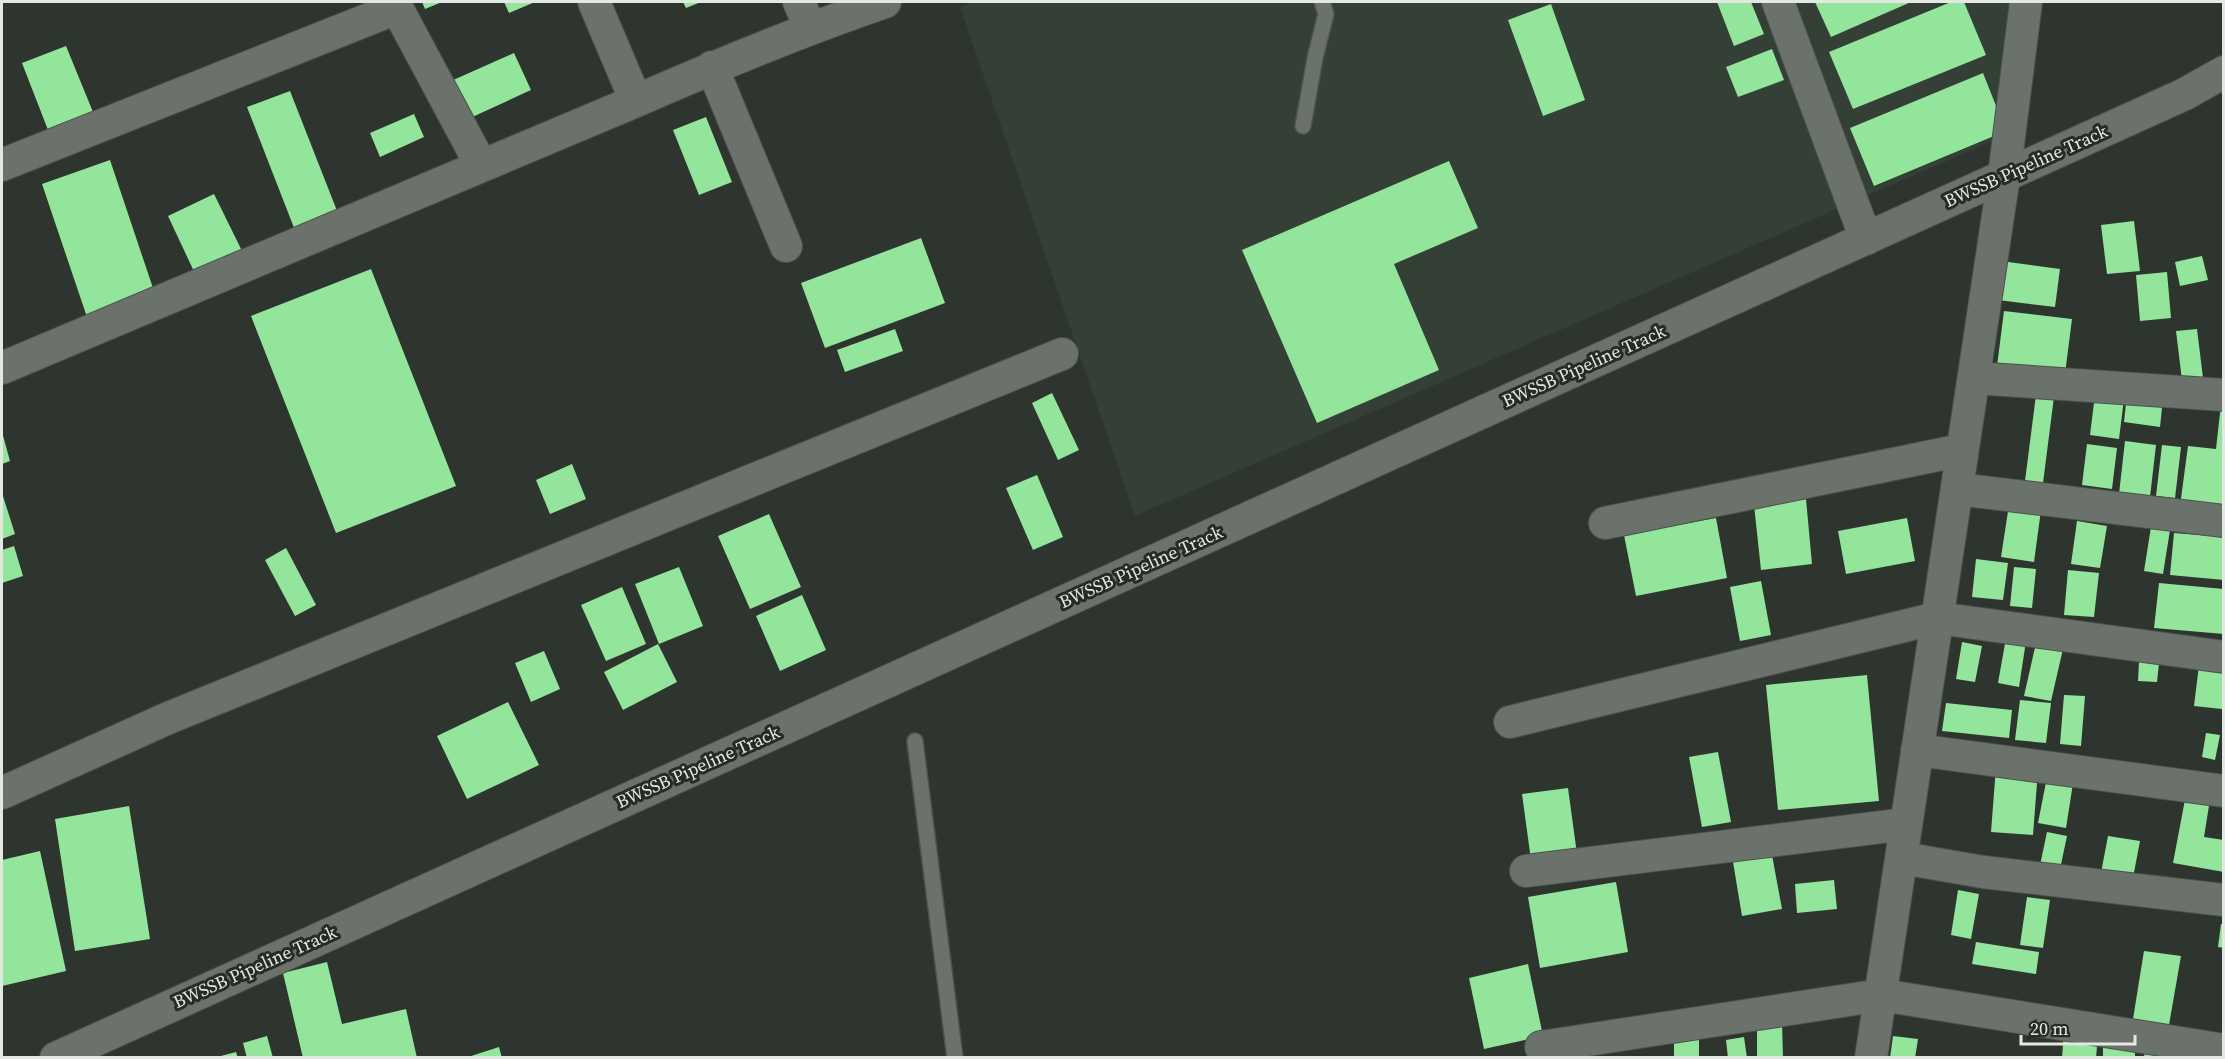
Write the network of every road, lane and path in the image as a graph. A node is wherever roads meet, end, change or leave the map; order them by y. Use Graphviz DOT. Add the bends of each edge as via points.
graph roads {
  1 [pos="594,2"];
  2 [pos="885,2"];
  3 [pos="1322,2"];
  4 [pos="1778,2"];
  5 [pos="2026,2"];
  6 [pos="805,15"];
  7 [pos="712,67"];
  8 [pos="2223,72"];
  9 [pos="636,101"];
  10 [pos="1304,126"];
  11 [pos="2,165"];
  12 [pos="481,165"];
  13 [pos="2004,176"];
  14 [pos="1866,239"];
  15 [pos="786,246"];
  16 [pos="1062,354"];
  17 [pos="2,368"];
  18 [pos="1974,378"];
  19 [pos="2223,395"];
  20 [pos="1962,450"];
  21 [pos="1957,489"];
  22 [pos="2223,521"];
  23 [pos="1605,523"];
  24 [pos="1937,618"];
  25 [pos="2223,657"];
  26 [pos="1510,722"];
  27 [pos="915,741"];
  28 [pos="1917,750"];
  29 [pos="2223,791"];
  30 [pos="2,793"];
  31 [pos="1906,824"];
  32 [pos="1902,858"];
  33 [pos="1526,871"];
  34 [pos="2223,900"];
  35 [pos="1881,995"];
  36 [pos="1540,1047"];
  37 [pos="2223,1050"];
  38 [pos="56,1058"];
  39 [pos="955,1058"];
  40 [pos="1871,1058"];
  1 -- 9 [label="street"];
  2 -- 6 [label="street"];
  3 -- 10 [label="lane" via="1326,14"];
  4 -- 14 [label="street"];
  5 -- 13 [label="street"];
  6 -- 7 [label="street"];
  7 -- 9 [label="street"];
  7 -- 15 [label="street"];
  8 -- 13 [label="street, BWSSB Pipeline Track" via="2186,94"];
  9 -- 12 [label="street"];
  11 -- 12 [label="street" via="397,8"];
  12 -- 17 [label="street"];
  13 -- 14 [label="street, BWSSB Pipeline Track"];
  13 -- 18 [label="street"];
  14 -- 38 [label="street, BWSSB Pipeline Track"];
  16 -- 30 [label="street" via="166,719"];
  18 -- 19 [label="street"];
  18 -- 20 [label="street"];
  20 -- 21 [label="street"];
  20 -- 23 [label="street"];
  21 -- 22 [label="street"];
  21 -- 24 [label="street"];
  24 -- 25 [label="street"];
  24 -- 26 [label="street"];
  24 -- 28 [label="street"];
  27 -- 39 [label="lane"];
  28 -- 29 [label="street"];
  28 -- 31 [label="street"];
  31 -- 32 [label="street"];
  31 -- 33 [label="street"];
  32 -- 34 [label="street" via="1983,872"];
  32 -- 35 [label="street"];
  35 -- 36 [label="street"];
  35 -- 37 [label="street"];
  35 -- 40 [label="street"];
}
